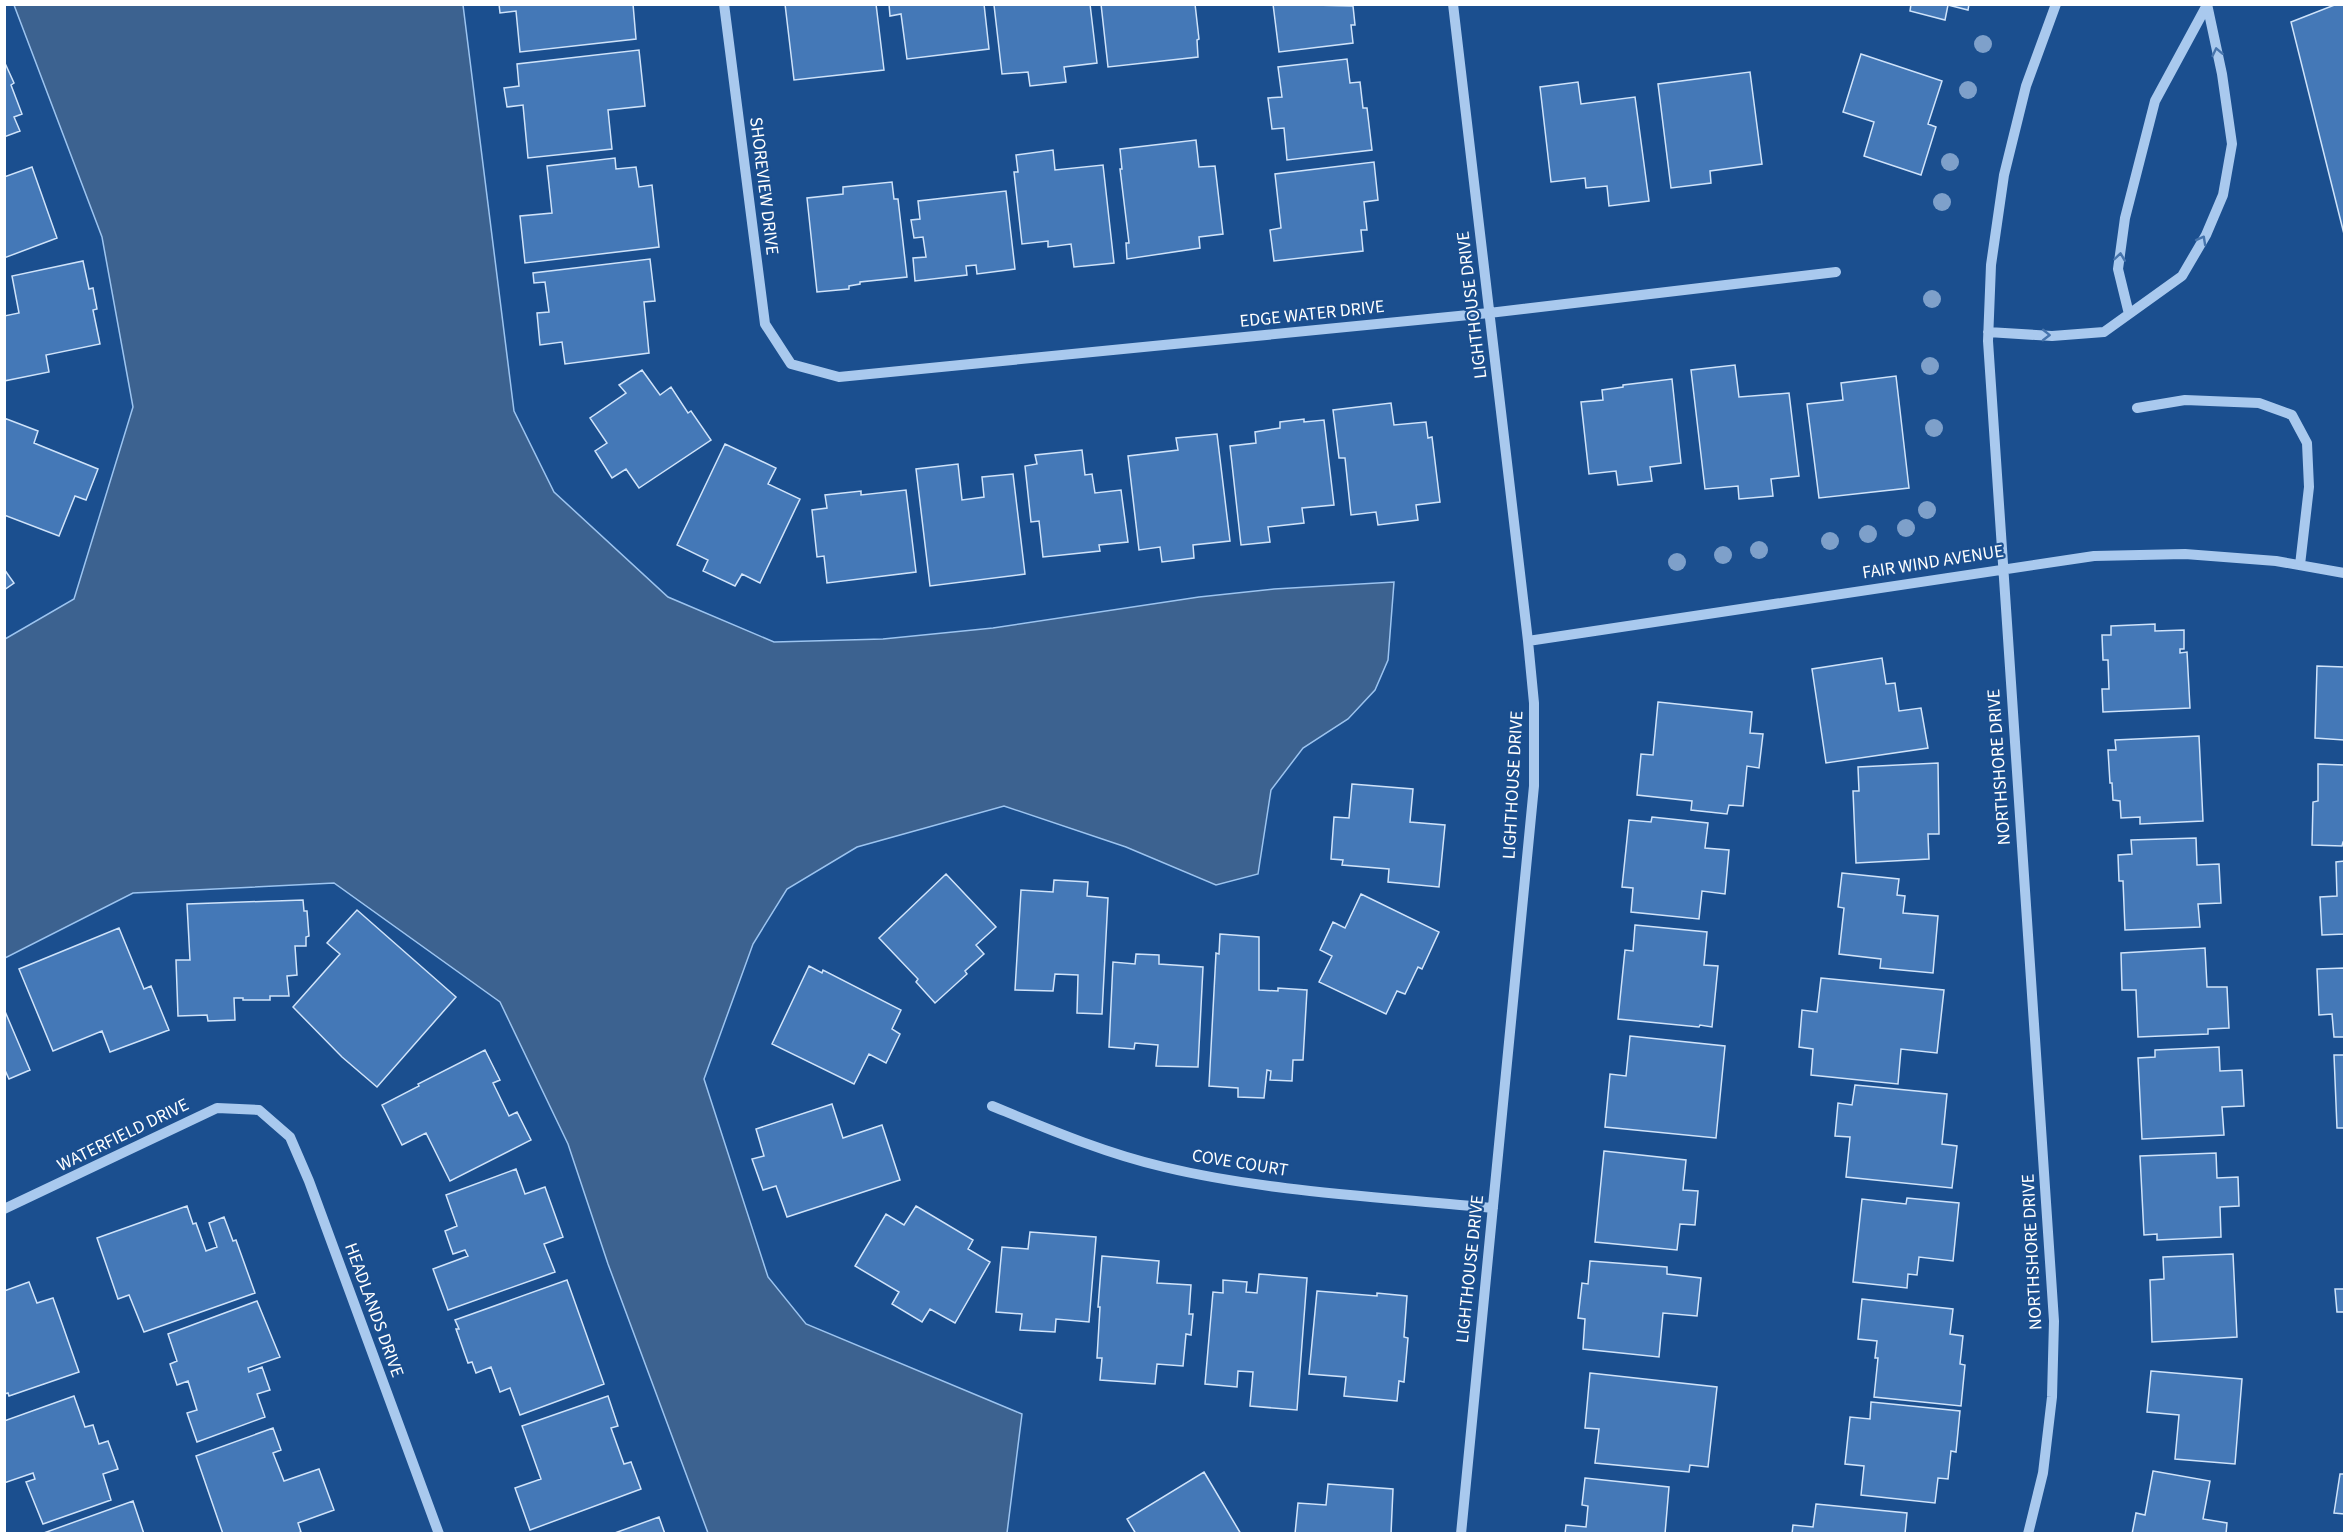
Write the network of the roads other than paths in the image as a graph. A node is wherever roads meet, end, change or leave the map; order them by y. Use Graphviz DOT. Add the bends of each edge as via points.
graph roads {
  1 [pos="724,4"];
  2 [pos="1453,4"];
  3 [pos="2056,4"];
  4 [pos="2207,5"];
  5 [pos="1836,272"];
  6 [pos="1489,313"];
  7 [pos="2129,314"];
  8 [pos="1988,332"];
  9 [pos="791,364"];
  10 [pos="2137,408"];
  11 [pos="2300,565"];
  12 [pos="2002,569"];
  13 [pos="2344,573"];
  14 [pos="1528,641"];
  15 [pos="992,1106"];
  16 [pos="259,1110"];
  17 [pos="1493,1208"];
  18 [pos="4,1209"];
  19 [pos="440,1533"];
  20 [pos="1461,1533"];
  21 [pos="2028,1533"];
  1 -- 9 [label="street, SHOREVIEW DRIVE" via="765,324"];
  2 -- 6 [label="street, LIGHTHOUSE DRIVE"];
  3 -- 8 [label="street, NORTHSHORE DRIVE" via="2026,86 2004,175 1991,265"];
  7 -- 4 [label="street, one-way" via="2118,270 2125,218 2155,101"];
  7 -- 4 [label="street, one-way" via="2181,276 2206,235 2223,195 2232,144"];
  5 -- 6 [label="street, EDGE WATER DRIVE"];
  6 -- 9 [label="street, EDGE WATER DRIVE" via="840,377"];
  6 -- 14 [label="street, LIGHTHOUSE DRIVE"];
  8 -- 7 [label="street, one-way" via="2052,336 2104,332"];
  8 -- 12 [label="street, NORTHSHORE DRIVE"];
  10 -- 11 [label="street" via="2185,400 2259,403 2292,415 2307,443 2309,487"];
  11 -- 12 [label="street, FAIR WIND AVENUE" via="2185,554 2094,556"];
  11 -- 13 [label="street, FAIR WIND AVENUE"];
  12 -- 14 [label="street, FAIR WIND AVENUE"];
  12 -- 21 [label="street, NORTHSHORE DRIVE" via="2054,1321 2052,1397 2043,1473"];
  14 -- 17 [label="street, LIGHTHOUSE DRIVE" via="1534,703 1534,786"];
  15 -- 17 [label="street, COVE COURT" via="1073,1140 1163,1167 1250,1184"];
  16 -- 18 [label="street, WATERFIELD DRIVE" via="217,1108"];
  16 -- 19 [label="street, HEADLANDS DRIVE" via="290,1137 309,1181"];
  17 -- 20 [label="street, LIGHTHOUSE DRIVE"];
}
